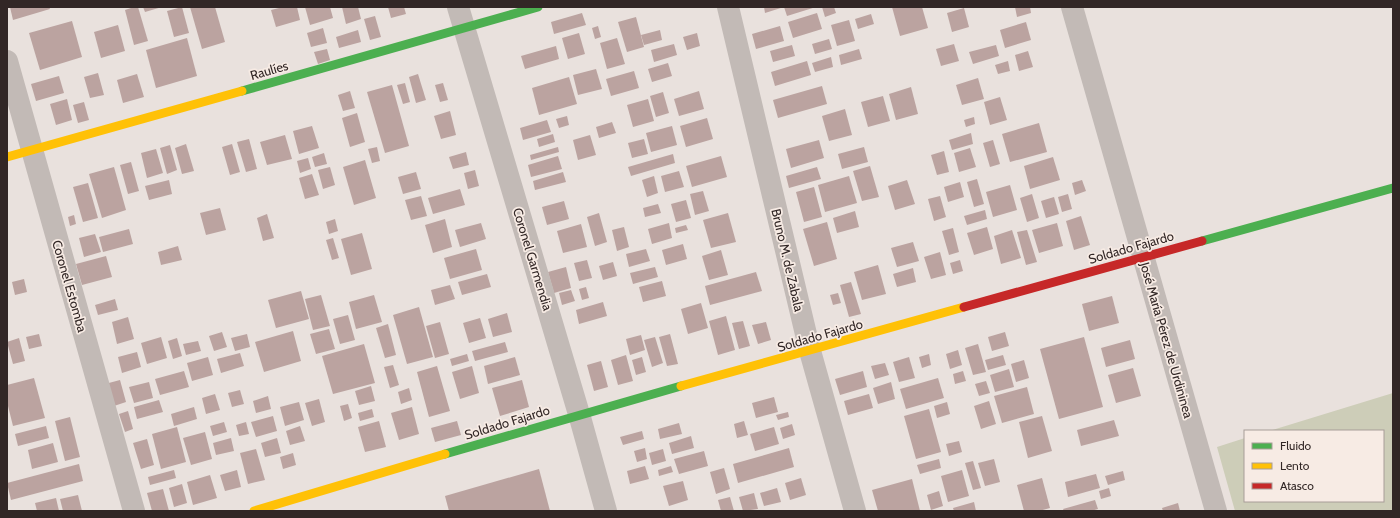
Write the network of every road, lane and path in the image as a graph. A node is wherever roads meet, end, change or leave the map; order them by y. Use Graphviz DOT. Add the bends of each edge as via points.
graph roads {
  1 [pos="458,7"];
  2 [pos="538,7"];
  3 [pos="728,7"];
  4 [pos="1072,7"];
  5 [pos="465,29"];
  6 [pos="7,60"];
  7 [pos="32,149"];
  8 [pos="7,157"];
  9 [pos="1393,188"];
  10 [pos="1143,257"];
  11 [pos="810,351"];
  12 [pos="579,414"];
  13 [pos="134,511"];
  14 [pos="254,511"];
  15 [pos="606,511"];
  16 [pos="855,511"];
  17 [pos="1216,511"];
  1 -- 5 [label="street, Coronel Garmendia"];
  2 -- 5 [label="street, Raulíes"];
  3 -- 11 [label="street, Bruno M. de Zabala"];
  4 -- 10 [label="street, José María Pérez de Urdininea"];
  5 -- 7 [label="street, Raulíes"];
  5 -- 12 [label="street, Coronel Garmendia"];
  6 -- 7 [label="street, Coronel Estomba"];
  7 -- 8 [label="street, Raulíes"];
  7 -- 13 [label="street, Coronel Estomba"];
  9 -- 10 [label="street, Soldado Fajardo"];
  10 -- 11 [label="street, Soldado Fajardo"];
  10 -- 17 [label="street, José María Pérez de Urdininea"];
  11 -- 12 [label="street, Soldado Fajardo"];
  11 -- 16 [label="street, Bruno M. de Zabala"];
  12 -- 14 [label="street, Soldado Fajardo"];
  12 -- 15 [label="street, Coronel Garmendia"];
}
